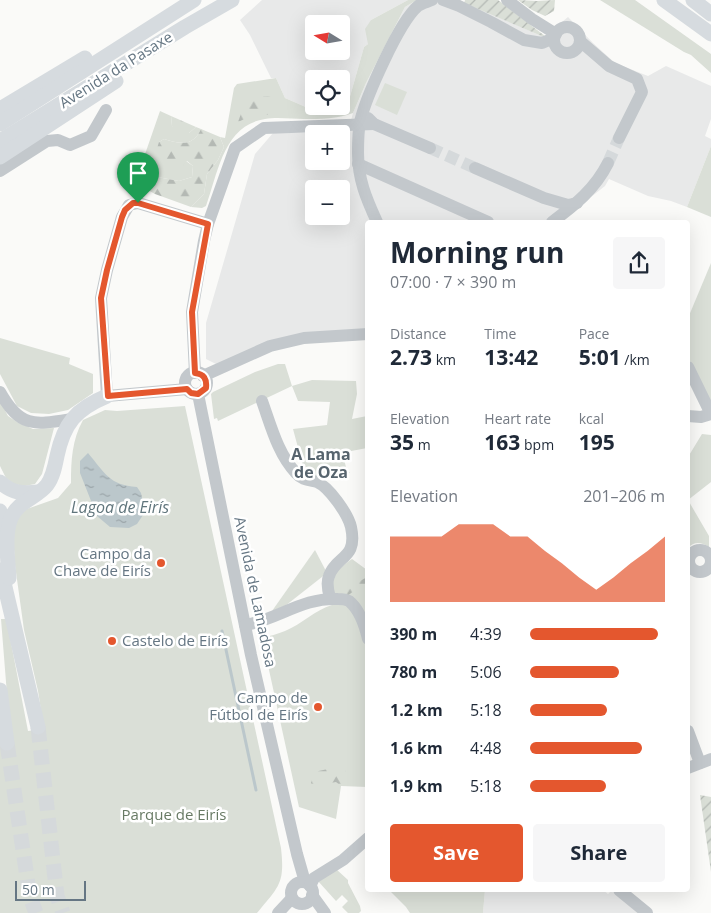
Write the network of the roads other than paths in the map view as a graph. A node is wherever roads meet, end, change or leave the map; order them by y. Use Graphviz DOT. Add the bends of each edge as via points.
graph roads {
  1 [pos="193,0"];
  2 [pos="232,0"];
  3 [pos="432,0"];
  4 [pos="443,0"];
  5 [pos="507,0"];
  6 [pos="664,0"];
  7 [pos="692,0"];
  8 [pos="711,14"];
  9 [pos="186,26"];
  10 [pos="711,34"];
  11 [pos="555,36"];
  12 [pos="580,41"];
  13 [pos="0,109"];
  14 [pos="106,110"];
  15 [pos="361,119"];
  16 [pos="0,124"];
  17 [pos="619,138"];
  18 [pos="0,141"];
  19 [pos="430,148"];
  20 [pos="0,157"];
  21 [pos="608,163"];
  22 [pos="358,164"];
  23 [pos="475,168"];
  24 [pos="0,171"];
  25 [pos="577,203"];
  26 [pos="376,220"];
  27 [pos="484,220"];
  28 [pos="555,220"];
  29 [pos="208,224"];
  30 [pos="365,334"];
  31 [pos="690,371"];
  32 [pos="199,374"];
  33 [pos="0,392"];
  34 [pos="192,392"];
  35 [pos="108,396"];
  36 [pos="262,401"];
  37 [pos="711,414"];
  38 [pos="690,416"];
  39 [pos="71,419"];
  40 [pos="0,482"];
  41 [pos="39,492"];
  42 [pos="0,510"];
  43 [pos="0,565"];
  44 [pos="9,578"];
  45 [pos="330,598"];
  46 [pos="13,614"];
  47 [pos="245,625"];
  48 [pos="365,631"];
  49 [pos="0,690"];
  50 [pos="38,727"];
  51 [pos="690,734"];
  52 [pos="7,743"];
  53 [pos="706,761"];
  54 [pos="690,767"];
  55 [pos="365,841"];
  56 [pos="621,892"];
  57 [pos="303,893"];
  58 [pos="323,911"];
  59 [pos="279,912"];
  60 [pos="647,913"];
  1 -- 13 [label="main road"];
  1 -- 16 [label="main road, Avenida da Pasaxe"];
  2 -- 9 [label="main road, Avenida da Pasaxe"];
  3 -- 15 [label="street" via="419,4 408,18 393,44"];
  4 -- 11 [label="street" via="524,40 542,43"];
  5 -- 11 [label="street"];
  6 -- 10 [label="main road"];
  7 -- 8 [label="main road"];
  9 -- 18 [label="main road, Avenida da Pasaxe"];
  9 -- 20 [label="main road" via="166,48"];
  11 -- 12 [label="street" via="563,27 572,28 578,32"];
  11 -- 12 [label="street" via="556,47 567,53 577,48"];
  12 -- 17 [label="street" via="609,66 637,79 642,92"];
  14 -- 24 [label="street" via="91,136 70,145 58,140 47,141"];
  15 -- 19 [label="street"];
  15 -- 22 [label="street"];
  15 -- 29 [label="street" via="264,128 235,148"];
  21 -- 25 [label="street" via="595,186"];
  22 -- 26 [label="street" via="362,189"];
  22 -- 27 [label="street"];
  23 -- 25 [label="street" via="544,198 568,205"];
  25 -- 28 [label="street"];
  29 -- 32 [label="street" via="192,312"];
  29 -- 35 [label="street" via="138,203 125,210 101,298"];
  30 -- 32 [label="street" via="304,338 270,346"];
  31 -- 37 [label="street"];
  32 -- 34 [label="street" via="186,378 185,385"];
  32 -- 34 [label="street" via="206,380 206,388"];
  33 -- 39 [label="street" via="16,415 28,422"];
  34 -- 35 [label="street"];
  34 -- 47 [label="street, Avenida de Lamadosa"];
  35 -- 39 [label="main road" via="86,406"];
  36 -- 45 [label="street" via="277,443 292,469 305,480 318,483 347,517 351,546 329,574"];
  37 -- 38 [label="street"];
  39 -- 41 [label="main road" via="59,445 49,483"];
  40 -- 41 [label="main road" via="9,490 22,494"];
  41 -- 44 [label="main road" via="20,505 11,517 8,528"];
  42 -- 44 [label="main road"];
  43 -- 46 [label="main road"];
  44 -- 46 [label="main road"];
  45 -- 47 [label="street" via="315,600"];
  45 -- 48 [label="street" via="347,599 356,608"];
  46 -- 50 [label="main road"];
  47 -- 57 [label="street, Avenida de Lamadosa"];
  49 -- 52 [label="main road"];
  51 -- 53 [label="street"];
  53 -- 54 [label="street"];
  55 -- 57 [label="street" via="343,860 314,878"];
  56 -- 60 [label="street"];
  57 -- 58 [label="street"];
  57 -- 59 [label="street"];
}
